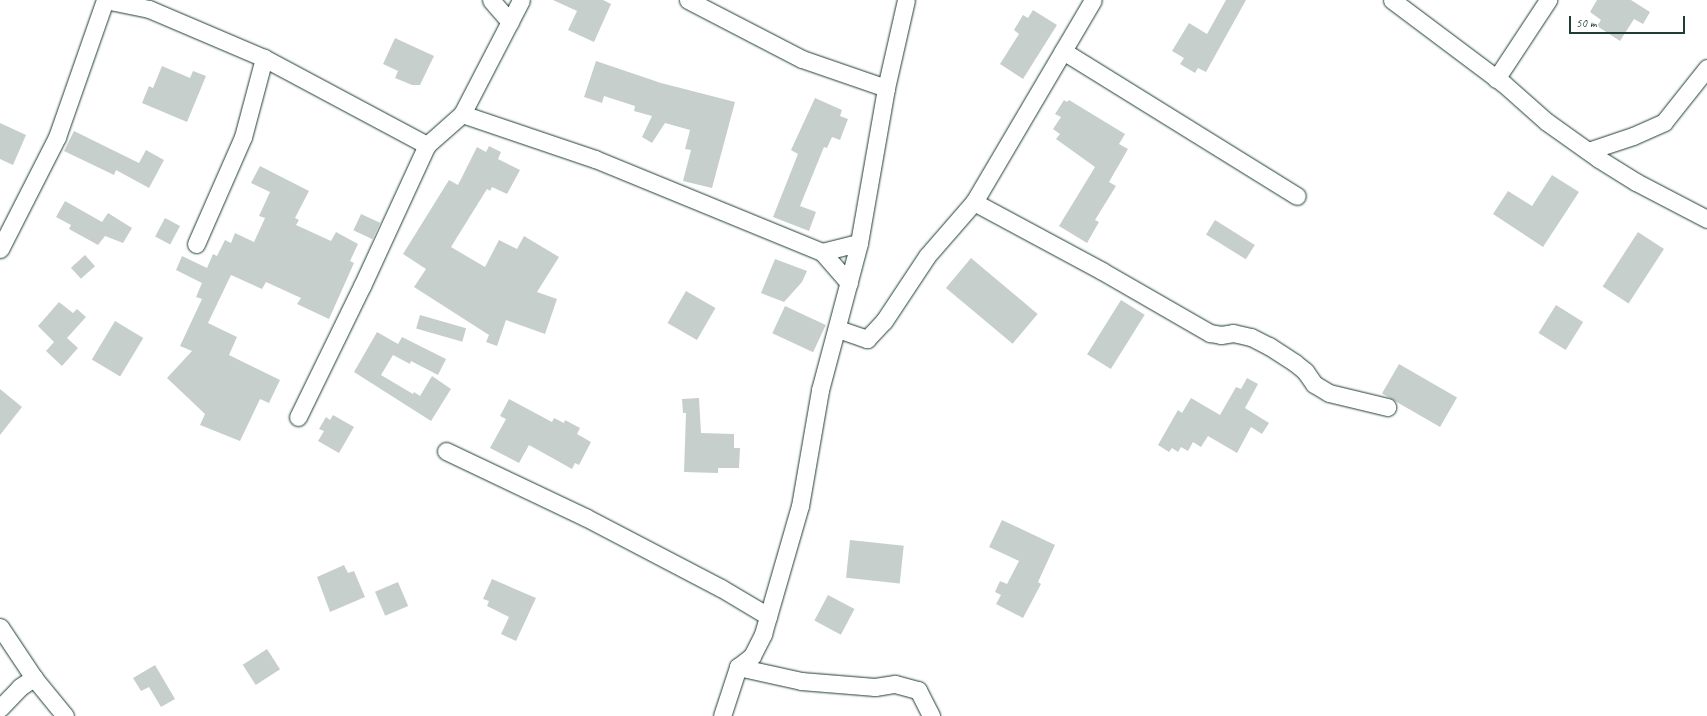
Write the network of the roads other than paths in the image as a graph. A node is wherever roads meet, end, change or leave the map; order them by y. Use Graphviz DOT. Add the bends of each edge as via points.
graph roads {
  1 [pos="105,0"];
  2 [pos="491,0"];
  3 [pos="521,0"];
  4 [pos="688,0"];
  5 [pos="906,0"];
  6 [pos="1093,0"];
  7 [pos="1392,0"];
  8 [pos="1548,0"];
  9 [pos="510,22"];
  10 [pos="1063,51"];
  11 [pos="264,58"];
  12 [pos="1707,68"];
  13 [pos="1496,79"];
  14 [pos="886,88"];
  15 [pos="462,114"];
  16 [pos="427,145"];
  17 [pos="1588,151"];
  18 [pos="1297,196"];
  19 [pos="974,202"];
  20 [pos="1707,219"];
  21 [pos="859,243"];
  22 [pos="196,244"];
  23 [pos="0,246"];
  24 [pos="822,252"];
  25 [pos="849,283"];
  26 [pos="838,329"];
  27 [pos="1387,407"];
  28 [pos="298,417"];
  29 [pos="446,451"];
  30 [pos="768,616"];
  31 [pos="0,627"];
  32 [pos="738,667"];
  33 [pos="34,678"];
  34 [pos="0,708"];
  35 [pos="66,716"];
  36 [pos="722,716"];
  37 [pos="930,716"];
  1 -- 11 [label="street" via="149,9"];
  1 -- 23 [label="street" via="57,137"];
  2 -- 9 [label="street"];
  3 -- 9 [label="street"];
  4 -- 14 [label="street" via="802,58"];
  5 -- 14 [label="street"];
  6 -- 10 [label="street"];
  7 -- 13 [label="street"];
  8 -- 13 [label="street"];
  9 -- 15 [label="street"];
  10 -- 18 [label="street"];
  10 -- 19 [label="street"];
  11 -- 16 [label="street"];
  11 -- 22 [label="street" via="243,137"];
  12 -- 17 [label="street" via="1664,122 1633,136"];
  13 -- 17 [label="street" via="1546,122"];
  14 -- 21 [label="street"];
  15 -- 16 [label="street" via="444,133"];
  15 -- 24 [label="street" via="595,159"];
  16 -- 28 [label="street"];
  17 -- 20 [label="street" via="1636,182"];
  19 -- 26 [label="street" via="927,256 884,321 867,338"];
  19 -- 27 [label="street" via="1210,333 1233,333 1251,337 1269,346 1295,362 1314,384 1329,393"];
  21 -- 24 [label="street"];
  21 -- 25 [label="street"];
  24 -- 25 [label="street"];
  25 -- 26 [label="street"];
  26 -- 30 [label="street" via="820,390 800,506"];
  29 -- 30 [label="street" via="585,517"];
  30 -- 32 [label="street" via="764,634 752,656"];
  31 -- 33 [label="street"];
  32 -- 36 [label="street"];
  32 -- 37 [label="street" via="801,681 874,687 895,684 918,690"];
  33 -- 34 [label="street" via="20,687"];
  33 -- 35 [label="street"];
}
